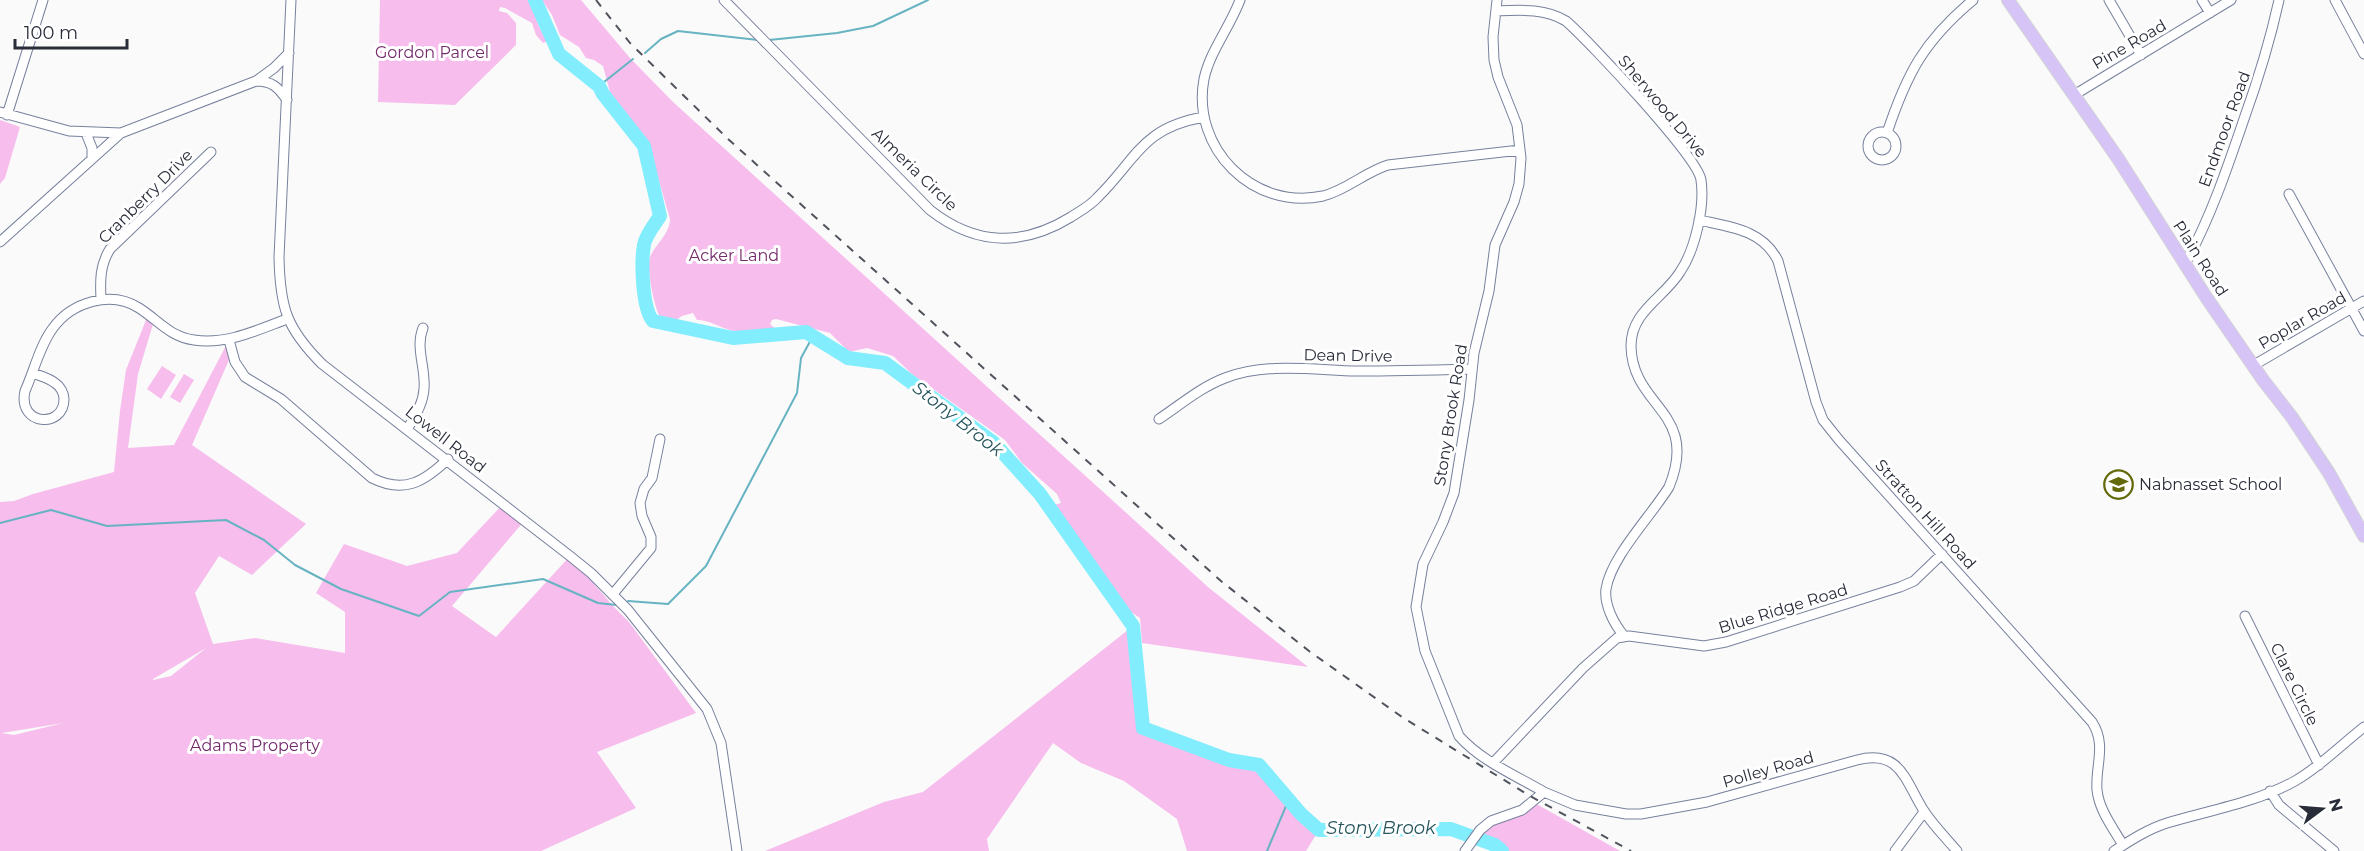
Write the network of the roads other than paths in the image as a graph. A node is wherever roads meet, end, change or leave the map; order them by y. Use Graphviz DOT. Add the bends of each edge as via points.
graph roads {
  1 [pos="42,0"];
  2 [pos="291,0"];
  3 [pos="724,0"];
  4 [pos="1240,0"];
  5 [pos="1497,0"];
  6 [pos="1973,0"];
  7 [pos="2008,0"];
  8 [pos="2109,0"];
  9 [pos="2202,0"];
  10 [pos="2231,0"];
  11 [pos="2279,0"];
  12 [pos="2335,0"];
  13 [pos="1496,11"];
  14 [pos="2210,13"];
  15 [pos="289,53"];
  16 [pos="2364,54"];
  17 [pos="2141,55"];
  18 [pos="256,81"];
  19 [pos="2074,95"];
  20 [pos="287,101"];
  21 [pos="3,113"];
  22 [pos="1204,117"];
  23 [pos="86,133"];
  24 [pos="121,133"];
  25 [pos="1887,133"];
  26 [pos="1520,150"];
  27 [pos="211,152"];
  28 [pos="92,159"];
  29 [pos="2289,194"];
  30 [pos="1699,220"];
  31 [pos="0,242"];
  32 [pos="2185,264"];
  33 [pos="101,299"];
  34 [pos="2364,301"];
  35 [pos="2352,308"];
  36 [pos="287,319"];
  37 [pos="423,328"];
  38 [pos="2364,331"];
  39 [pos="229,340"];
  40 [pos="2254,365"];
  41 [pos="1472,369"];
  42 [pos="33,373"];
  43 [pos="1159,419"];
  44 [pos="408,428"];
  45 [pos="660,439"];
  46 [pos="448,459"];
  47 [pos="2364,536"];
  48 [pos="1942,554"];
  49 [pos="613,594"];
  50 [pos="2245,616"];
  51 [pos="1624,636"];
  52 [pos="2364,727"];
  53 [pos="1493,763"];
  54 [pos="2319,765"];
  55 [pos="2270,791"];
  56 [pos="1544,792"];
  57 [pos="1924,812"];
  58 [pos="2123,845"];
  59 [pos="1467,849"];
  60 [pos="737,851"];
  61 [pos="1895,851"];
  62 [pos="1957,851"];
  63 [pos="2114,851"];
  64 [pos="2334,851"];
  1 -- 21 [label="street"];
  2 -- 15 [label="street, Lowell Road"];
  3 -- 22 [label="street, Almeria Circle" via="930,210 954,227 982,237 1014,238 1059,224 1096,200 1152,136 1171,125"];
  4 -- 22 [label="street" via="1208,67 1202,97"];
  5 -- 13 [label="street, Stony Brook Road"];
  6 -- 25 [label="street" via="1922,53 1904,84"];
  7 -- 19 [label="main road, Plain Road"];
  8 -- 17 [label="street"];
  9 -- 14 [label="street"];
  10 -- 14 [label="street, Pine Road"];
  11 -- 32 [label="street, Endmoor Road" via="2234,150"];
  12 -- 16 [label="street"];
  13 -- 26 [label="street, Stony Brook Road" via="1494,60 1517,125"];
  13 -- 30 [label="street, Sherwood Drive" via="1546,12 1576,30 1691,159 1701,180"];
  14 -- 17 [label="street, Pine Road"];
  15 -- 18 [label="street"];
  15 -- 20 [label="street, Lowell Road"];
  17 -- 19 [label="street, Pine Road"];
  18 -- 20 [label="street" via="276,85"];
  18 -- 24 [label="street"];
  19 -- 32 [label="main road, Plain Road"];
  20 -- 36 [label="street, Lowell Road" via="279,257"];
  21 -- 23 [label="street"];
  22 -- 26 [label="street" via="1214,145 1239,176 1265,191 1294,198 1334,192 1396,163"];
  23 -- 24 [label="street"];
  23 -- 28 [label="street"];
  24 -- 28 [label="street"];
  26 -- 41 [label="street, Stony Brook Road" via="1519,184 1495,245"];
  27 -- 33 [label="street, Cranberry Drive" via="110,249 101,270"];
  28 -- 31 [label="street"];
  29 -- 35 [label="street"];
  30 -- 48 [label="street, Stratton Hill Road" via="1743,230 1759,237 1770,248 1780,268 1823,420"];
  30 -- 51 [label="street, Sherwood Drive" via="1680,272 1642,312 1632,336 1635,370 1669,420 1678,449 1669,487 1611,571 1606,595"];
  32 -- 40 [label="main road, Plain Road"];
  33 -- 39 [label="street" via="131,303 181,337"];
  33 -- 42 [label="street" via="58,322"];
  34 -- 35 [label="street, Poplar Road"];
  35 -- 38 [label="street"];
  35 -- 40 [label="street, Poplar Road"];
  36 -- 39 [label="street"];
  36 -- 44 [label="street, Lowell Road" via="301,342 322,364"];
  37 -- 44 [label="street" via="419,340 423,397"];
  39 -- 46 [label="street" via="235,362 245,377 281,399 372,478 388,485 415,483"];
  40 -- 47 [label="main road, Plain Road" via="2329,473"];
  41 -- 43 [label="street, Dean Drive" via="1249,371 1224,378"];
  41 -- 53 [label="street, Stony Brook Road" via="1454,493 1423,564 1416,607 1425,651 1459,736"];
  42 -- 42 [label="street" via="55,383 63,394 63,407 55,417 37,419 27,411 25,391"];
  44 -- 46 [label="street, Lowell Road"];
  45 -- 49 [label="street" via="652,478 644,489 640,507 651,548"];
  46 -- 49 [label="street, Lowell Road"];
  48 -- 51 [label="street, Blue Ridge Road" via="1914,580 1900,587 1726,642 1695,645"];
  48 -- 58 [label="street, Stratton Hill Road" via="2096,729 2101,744 2098,796"];
  49 -- 60 [label="street, Lowell Road" via="698,696 714,724 723,750"];
  50 -- 54 [label="street, Clare Circle"];
  51 -- 53 [label="street" via="1583,668"];
  52 -- 54 [label="street"];
  53 -- 56 [label="street, Stony Brook Road"];
  54 -- 55 [label="street"];
  55 -- 58 [label="street" via="2236,805 2167,823"];
  55 -- 64 [label="street" via="2279,805"];
  56 -- 57 [label="street, Polley Road" via="1575,805 1641,814 1707,802 1876,757 1899,768"];
  56 -- 59 [label="street" via="1522,810 1499,817 1480,830"];
  57 -- 61 [label="street"];
  57 -- 62 [label="street, Polley Road"];
  58 -- 63 [label="street"];
}
